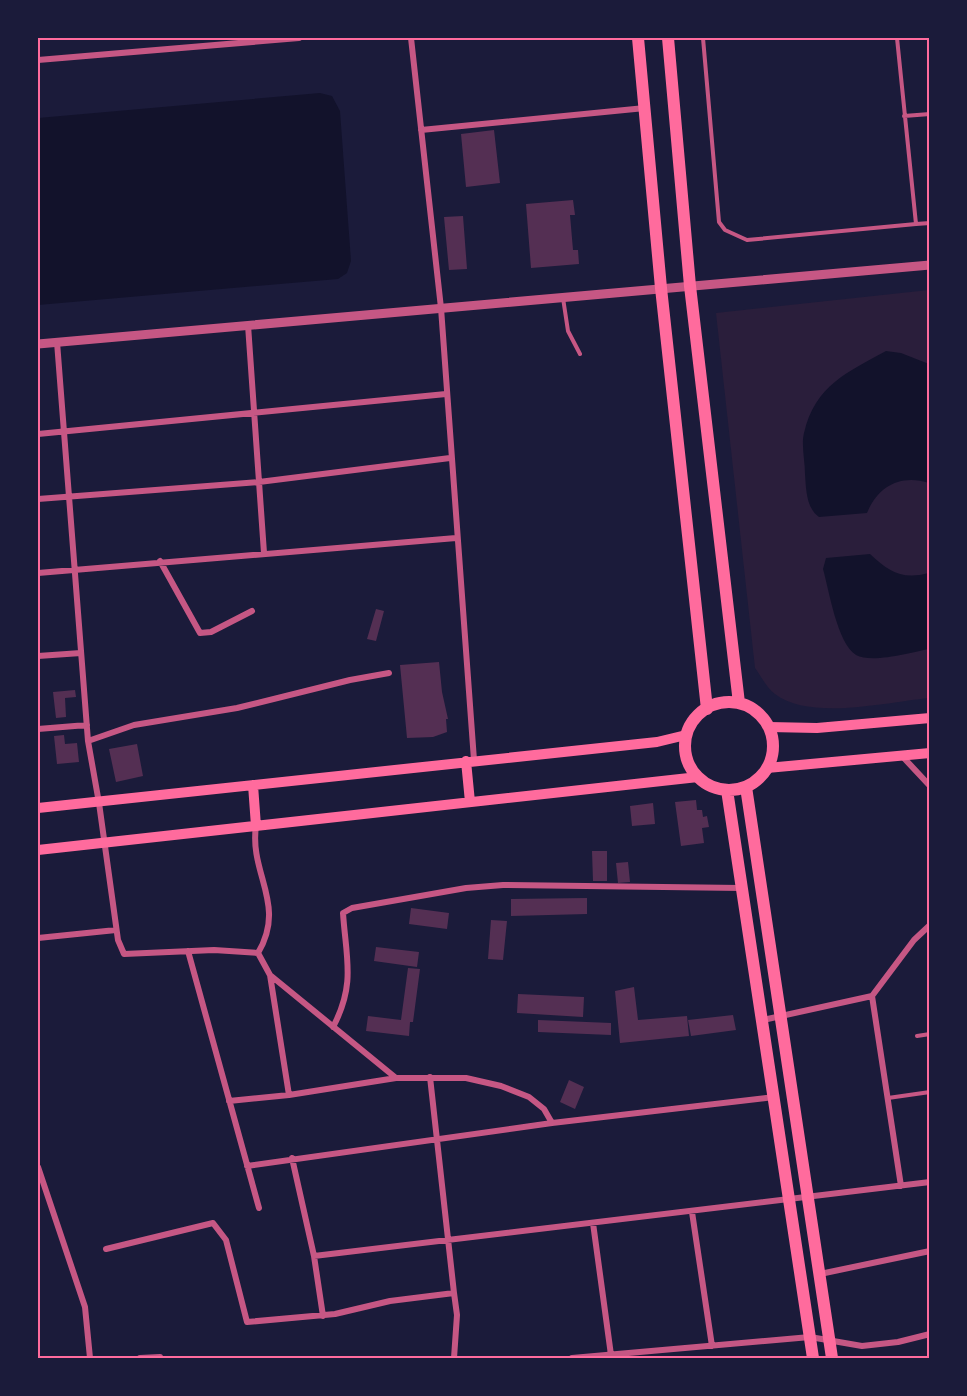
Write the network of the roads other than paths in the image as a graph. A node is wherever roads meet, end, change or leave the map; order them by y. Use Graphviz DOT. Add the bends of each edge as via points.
graph roads {
  1 [pos="299,38"];
  2 [pos="411,38"];
  3 [pos="639,38"];
  4 [pos="668,38"];
  5 [pos="703,38"];
  6 [pos="897,38"];
  7 [pos="38,60"];
  8 [pos="645,108"];
  9 [pos="930,114"];
  10 [pos="904,116"];
  11 [pos="421,130"];
  12 [pos="930,223"];
  13 [pos="916,224"];
  14 [pos="930,265"];
  15 [pos="690,286"];
  16 [pos="661,288"];
  17 [pos="563,297"];
  18 [pos="441,308"];
  19 [pos="248,325"];
  20 [pos="57,342"];
  21 [pos="38,344"];
  22 [pos="580,354"];
  23 [pos="446,393"];
  24 [pos="254,414"];
  25 [pos="64,431"];
  26 [pos="38,434"];
  27 [pos="450,459"];
  28 [pos="259,482"];
  29 [pos="69,497"];
  30 [pos="38,499"];
  31 [pos="456,538"];
  32 [pos="264,553"];
  33 [pos="160,561"];
  34 [pos="75,570"];
  35 [pos="38,573"];
  36 [pos="252,610"];
  37 [pos="81,653"];
  38 [pos="38,656"];
  39 [pos="389,674"];
  40 [pos="739,704"];
  41 [pos="707,708"];
  42 [pos="930,718"];
  43 [pos="87,725"];
  44 [pos="769,727"];
  45 [pos="38,729"];
  46 [pos="686,735"];
  47 [pos="88,741"];
  48 [pos="930,753"];
  49 [pos="902,756"];
  50 [pos="470,760"];
  51 [pos="767,768"];
  52 [pos="698,777"];
  53 [pos="253,785"];
  54 [pos="746,786"];
  55 [pos="930,786"];
  56 [pos="727,790"];
  57 [pos="470,802"];
  58 [pos="99,803"];
  59 [pos="38,808"];
  60 [pos="256,826"];
  61 [pos="105,842"];
  62 [pos="38,850"];
  63 [pos="742,888"];
  64 [pos="930,925"];
  65 [pos="116,930"];
  66 [pos="38,938"];
  67 [pos="188,951"];
  68 [pos="258,953"];
  69 [pos="270,975"];
  70 [pos="872,996"];
  71 [pos="781,1016"];
  72 [pos="763,1020"];
  73 [pos="333,1027"];
  74 [pos="930,1034"];
  75 [pos="917,1036"];
  76 [pos="430,1077"];
  77 [pos="396,1078"];
  78 [pos="930,1092"];
  79 [pos="289,1095"];
  80 [pos="775,1097"];
  81 [pos="888,1098"];
  82 [pos="229,1101"];
  83 [pos="552,1123"];
  84 [pos="437,1140"];
  85 [pos="292,1158"];
  86 [pos="247,1166"];
  87 [pos="38,1167"];
  88 [pos="930,1182"];
  89 [pos="901,1186"];
  90 [pos="808,1198"];
  91 [pos="791,1200"];
  92 [pos="259,1208"];
  93 [pos="692,1212"];
  94 [pos="593,1223"];
  95 [pos="448,1240"];
  96 [pos="106,1249"];
  97 [pos="930,1251"];
  98 [pos="314,1256"];
  99 [pos="820,1274"];
  100 [pos="454,1293"];
  101 [pos="323,1316"];
  102 [pos="930,1334"];
  103 [pos="810,1337"];
  104 [pos="830,1342"];
  105 [pos="712,1346"];
  106 [pos="611,1355"];
  107 [pos="160,1357"];
  108 [pos="90,1359"];
  109 [pos="140,1359"];
  110 [pos="454,1359"];
  111 [pos="572,1359"];
  112 [pos="813,1359"];
  113 [pos="832,1359"];
  1 -- 7 [label="street"];
  2 -- 11 [label="street"];
  3 -- 8 [label="main road"];
  4 -- 15 [label="main road"];
  5 -- 13 [label="lane" via="719,222 725,230 747,240"];
  6 -- 10 [label="lane"];
  8 -- 11 [label="street"];
  8 -- 16 [label="main road"];
  9 -- 10 [label="lane"];
  10 -- 13 [label="lane"];
  11 -- 18 [label="street"];
  12 -- 13 [label="lane"];
  14 -- 15 [label="street"];
  15 -- 16 [label="street"];
  15 -- 40 [label="main road"];
  16 -- 17 [label="street"];
  16 -- 41 [label="main road"];
  17 -- 18 [label="street"];
  17 -- 22 [label="lane" via="568,331"];
  18 -- 19 [label="street"];
  18 -- 23 [label="street"];
  19 -- 20 [label="street"];
  19 -- 24 [label="street"];
  20 -- 21 [label="street"];
  20 -- 25 [label="street"];
  23 -- 24 [label="street"];
  23 -- 27 [label="street"];
  24 -- 25 [label="street"];
  24 -- 28 [label="street"];
  25 -- 26 [label="street"];
  25 -- 29 [label="street"];
  27 -- 28 [label="street"];
  27 -- 31 [label="street"];
  28 -- 29 [label="street"];
  28 -- 32 [label="street"];
  29 -- 30 [label="street"];
  29 -- 34 [label="street"];
  31 -- 32 [label="street"];
  31 -- 50 [label="street"];
  32 -- 33 [label="street"];
  33 -- 34 [label="street"];
  33 -- 36 [label="street" via="200,633 211,632"];
  34 -- 35 [label="street"];
  34 -- 37 [label="street"];
  37 -- 38 [label="street"];
  37 -- 43 [label="street"];
  39 -- 47 [label="street" via="237,708 134,725"];
  40 -- 41 [label="main road" via="722,703"];
  40 -- 44 [label="main road" via="756,712"];
  41 -- 46 [label="main road"];
  42 -- 44 [label="main road" via="817,728"];
  43 -- 45 [label="street"];
  43 -- 47 [label="street"];
  44 -- 51 [label="main road" via="773,748"];
  46 -- 50 [label="main road" via="657,742"];
  46 -- 52 [label="main road" via="687,758"];
  47 -- 58 [label="street"];
  48 -- 49 [label="main road"];
  49 -- 51 [label="main road"];
  49 -- 55 [label="street"];
  50 -- 53 [label="main road"];
  50 -- 57 [label="main road"];
  51 -- 54 [label="main road"];
  52 -- 56 [label="main road"];
  52 -- 57 [label="main road"];
  53 -- 58 [label="main road"];
  53 -- 60 [label="main road"];
  54 -- 56 [label="main road"];
  54 -- 71 [label="main road"];
  56 -- 63 [label="main road"];
  57 -- 60 [label="main road"];
  58 -- 59 [label="main road"];
  58 -- 61 [label="street"];
  60 -- 61 [label="main road"];
  60 -- 68 [label="street" via="254,843 270,923"];
  61 -- 62 [label="main road"];
  61 -- 65 [label="street"];
  63 -- 72 [label="main road"];
  63 -- 73 [label="street" via="503,885 352,908 343,913 350,970 345,1000"];
  64 -- 70 [label="street"];
  65 -- 66 [label="street"];
  65 -- 67 [label="street" via="124,954"];
  67 -- 68 [label="street"];
  67 -- 82 [label="street"];
  68 -- 69 [label="street"];
  69 -- 73 [label="street"];
  69 -- 79 [label="street"];
  70 -- 71 [label="street"];
  70 -- 81 [label="street"];
  71 -- 72 [label="street"];
  71 -- 90 [label="main road"];
  72 -- 80 [label="main road"];
  73 -- 77 [label="street"];
  74 -- 75 [label="lane"];
  76 -- 77 [label="street"];
  76 -- 83 [label="street" via="466,1078 529,1096"];
  76 -- 84 [label="street"];
  77 -- 79 [label="street"];
  78 -- 81 [label="lane"];
  79 -- 82 [label="street"];
  80 -- 83 [label="street"];
  80 -- 91 [label="main road"];
  81 -- 89 [label="street"];
  82 -- 86 [label="street"];
  83 -- 84 [label="street"];
  84 -- 85 [label="street"];
  84 -- 95 [label="street"];
  85 -- 86 [label="street"];
  85 -- 98 [label="street"];
  86 -- 92 [label="street"];
  87 -- 108 [label="street" via="86,1307"];
  88 -- 89 [label="street"];
  89 -- 90 [label="street"];
  90 -- 91 [label="street"];
  90 -- 99 [label="main road"];
  91 -- 93 [label="street"];
  91 -- 103 [label="main road"];
  93 -- 94 [label="street"];
  93 -- 105 [label="street"];
  94 -- 95 [label="street"];
  94 -- 106 [label="street"];
  95 -- 98 [label="street"];
  95 -- 100 [label="street"];
  96 -- 101 [label="street" via="213,1223 226,1240 247,1322"];
  97 -- 99 [label="street"];
  98 -- 101 [label="street"];
  99 -- 104 [label="main road"];
  100 -- 101 [label="street" via="390,1301"];
  100 -- 110 [label="street"];
  102 -- 104 [label="street" via="862,1346"];
  103 -- 104 [label="street"];
  103 -- 105 [label="street"];
  103 -- 112 [label="main road"];
  104 -- 113 [label="main road"];
  105 -- 106 [label="street"];
  106 -- 111 [label="street"];
  107 -- 109 [label="street"];
}
